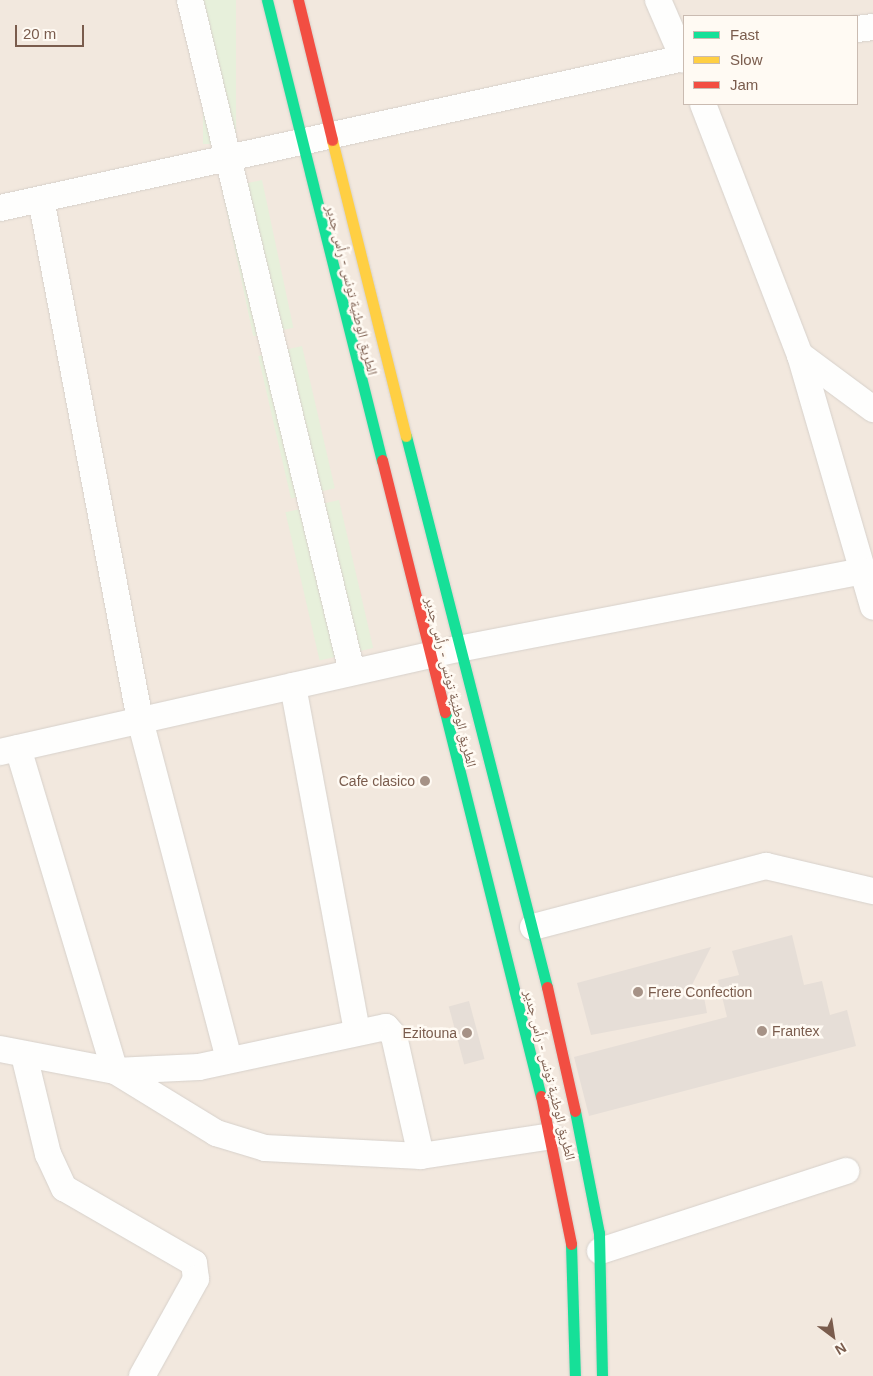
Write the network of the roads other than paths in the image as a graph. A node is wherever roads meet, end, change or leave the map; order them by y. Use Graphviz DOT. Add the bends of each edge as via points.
graph roads {
  1 [pos="190,0"];
  2 [pos="267,0"];
  3 [pos="298,0"];
  4 [pos="658,0"];
  5 [pos="873,27"];
  6 [pos="858,29"];
  7 [pos="683,57"];
  8 [pos="683,59"];
  9 [pos="703,105"];
  10 [pos="330,138"];
  11 [pos="300,144"];
  12 [pos="227,160"];
  13 [pos="41,199"];
  14 [pos="0,208"];
  15 [pos="800,355"];
  16 [pos="873,409"];
  17 [pos="863,572"];
  18 [pos="873,607"];
  19 [pos="458,649"];
  20 [pos="428,656"];
  21 [pos="352,672"];
  22 [pos="293,686"];
  23 [pos="140,720"];
  24 [pos="9,750"];
  25 [pos="873,891"];
  26 [pos="533,927"];
  27 [pos="357,1030"];
  28 [pos="12,1052"];
  29 [pos="229,1059"];
  30 [pos="115,1070"];
  31 [pos="551,1136"];
  32 [pos="421,1156"];
  33 [pos="846,1171"];
  34 [pos="588,1238"];
  35 [pos="142,1376"];
  36 [pos="575,1376"];
  37 [pos="602,1376"];
  1 -- 12 [label="street"];
  2 -- 11 [label="main road, الطريق الوطنية تونس - رأس جدير"];
  3 -- 10 [label="main road, الطريق الوطنية تونس - رأس جدير"];
  4 -- 7 [label="street"];
  5 -- 6 [label="street"];
  8 -- 10 [label="street"];
  9 -- 15 [label="street"];
  10 -- 11 [label="street"];
  10 -- 19 [label="main road, الطريق الوطنية تونس - رأس جدير"];
  11 -- 12 [label="street"];
  11 -- 20 [label="main road, الطريق الوطنية تونس - رأس جدير"];
  12 -- 13 [label="street"];
  12 -- 21 [label="street"];
  13 -- 14 [label="street"];
  13 -- 23 [label="street"];
  15 -- 16 [label="street"];
  15 -- 17 [label="street"];
  17 -- 18 [label="street"];
  17 -- 19 [label="street"];
  19 -- 20 [label="street"];
  19 -- 26 [label="main road, الطريق الوطنية تونس - رأس جدير"];
  20 -- 21 [label="street"];
  20 -- 31 [label="main road, الطريق الوطنية تونس - رأس جدير"];
  21 -- 22 [label="street"];
  22 -- 23 [label="street"];
  22 -- 27 [label="street"];
  23 -- 24 [label="street"];
  23 -- 29 [label="street"];
  24 -- 30 [label="street"];
  25 -- 26 [label="street" via="766,866"];
  26 -- 34 [label="main road, الطريق الوطنية تونس - رأس جدير"];
  27 -- 29 [label="street"];
  27 -- 32 [label="street" via="386,1027 393,1033"];
  28 -- 30 [label="street"];
  28 -- 35 [label="street" via="48,1154 64,1188 194,1263 196,1279"];
  29 -- 30 [label="street" via="172,1072"];
  30 -- 32 [label="street" via="216,1132 243,1143 351,1155"];
  31 -- 32 [label="street"];
  31 -- 34 [label="main road, الطريق الوطنية تونس - رأس جدير"];
  33 -- 34 [label="street"];
  34 -- 36 [label="main road, الطريق الوطنية تونس - رأس جدير"];
  34 -- 37 [label="main road, الطريق الوطنية تونس - رأس جدير"];
}
